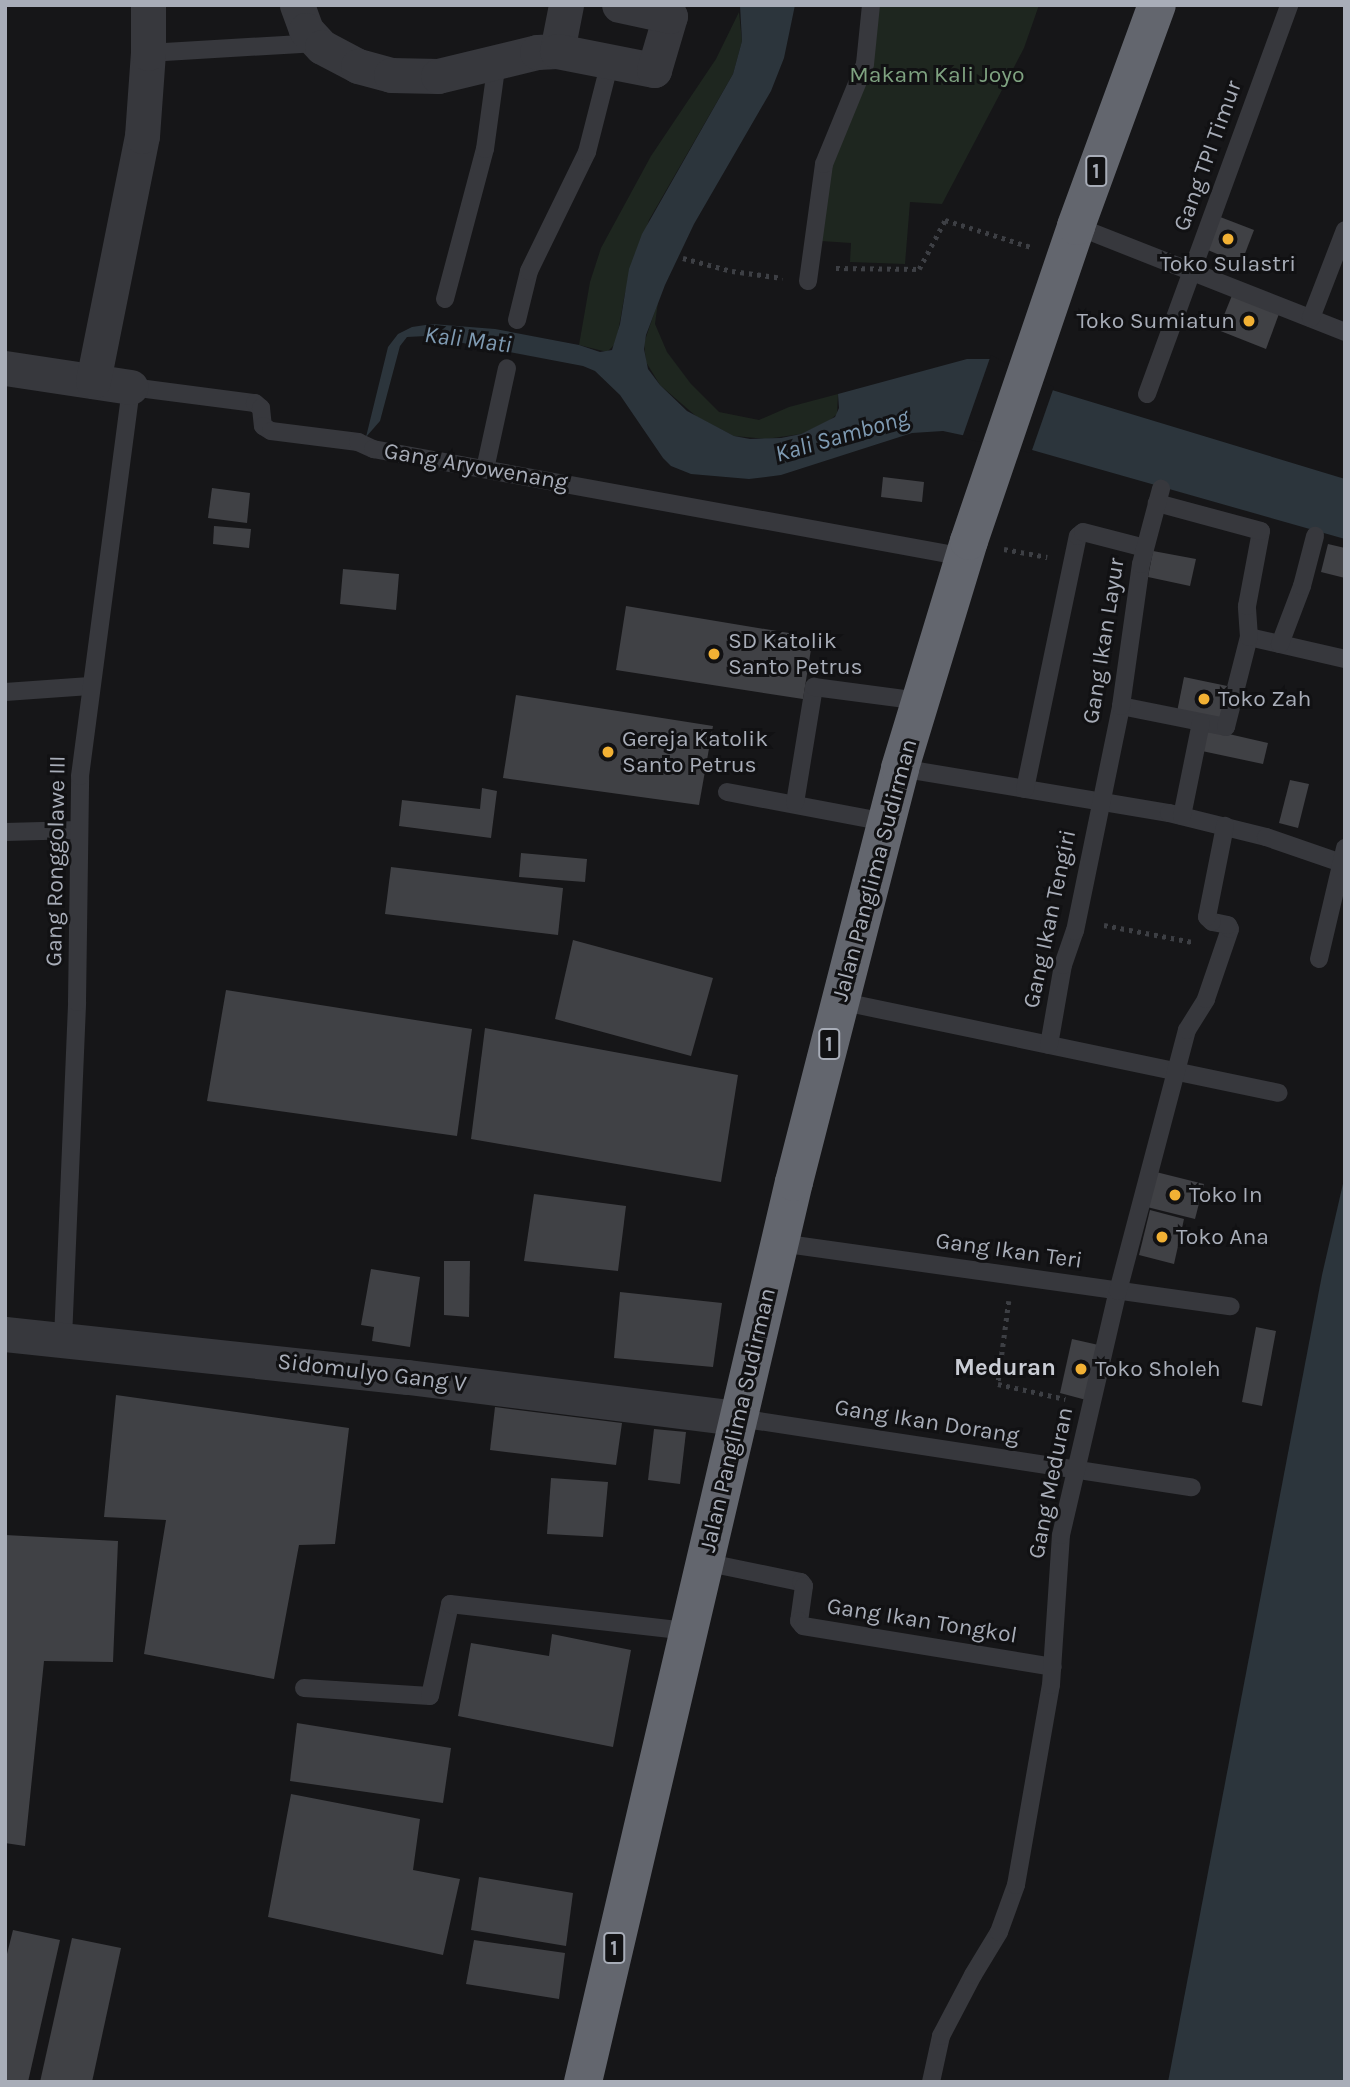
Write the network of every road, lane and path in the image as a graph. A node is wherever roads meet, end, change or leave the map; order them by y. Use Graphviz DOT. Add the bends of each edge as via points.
graph roads {
  1 [pos="148,5"];
  2 [pos="297,5"];
  3 [pos="566,5"];
  4 [pos="619,5"];
  5 [pos="871,5"];
  6 [pos="1157,5"];
  7 [pos="1289,5"];
  8 [pos="672,10"];
  9 [pos="318,43"];
  10 [pos="557,51"];
  11 [pos="148,54"];
  12 [pos="497,61"];
  13 [pos="610,62"];
  14 [pos="1345,230"];
  15 [pos="1071,242"];
  16 [pos="683,258"];
  17 [pos="1192,272"];
  18 [pos="809,274"];
  19 [pos="445,299"];
  20 [pos="1311,318"];
  21 [pos="517,320"];
  22 [pos="1345,332"];
  23 [pos="5,368"];
  24 [pos="507,368"];
  25 [pos="93,381"];
  26 [pos="131,387"];
  27 [pos="1147,394"];
  28 [pos="485,469"];
  29 [pos="1315,536"];
  30 [pos="1144,548"];
  31 [pos="967,549"];
  32 [pos="1072,562"];
  33 [pos="1249,637"];
  34 [pos="1280,644"];
  35 [pos="1345,659"];
  36 [pos="90,686"];
  37 [pos="5,692"];
  38 [pos="921,701"];
  39 [pos="1121,706"];
  40 [pos="1201,723"];
  41 [pos="900,768"];
  42 [pos="1025,789"];
  43 [pos="727,792"];
  44 [pos="1100,802"];
  45 [pos="794,803"];
  46 [pos="1182,817"];
  47 [pos="886,822"];
  48 [pos="1225,826"];
  49 [pos="79,830"];
  50 [pos="5,832"];
  51 [pos="1343,856"];
  52 [pos="1077,919"];
  53 [pos="1224,948"];
  54 [pos="1319,959"];
  55 [pos="839,1001"];
  56 [pos="1049,1045"];
  57 [pos="1176,1071"];
  58 [pos="1278,1093"];
  59 [pos="780,1243"];
  60 [pos="1013,1276"];
  61 [pos="1118,1291"];
  62 [pos="1231,1307"];
  63 [pos="5,1334"];
  64 [pos="63,1339"];
  65 [pos="1091,1404"];
  66 [pos="739,1418"];
  67 [pos="1076,1469"];
  68 [pos="1192,1487"];
  69 [pos="704,1562"];
  70 [pos="688,1631"];
  71 [pos="1053,1667"];
  72 [pos="304,1688"];
  73 [pos="583,2082"];
  74 [pos="930,2082"];
  1 -- 11 [label="street"];
  2 -- 9 [label="street" via="306,30"];
  3 -- 10 [label="street"];
  4 -- 8 [label="street"];
  5 -- 18 [label="lane" via="865,64 824,164"];
  6 -- 15 [label="highway, Jalan Panglima Sudirman / 1"];
  7 -- 17 [label="lane, Gang TPI Timur"];
  8 -- 13 [label="street" via="654,70"];
  9 -- 11 [label="lane"];
  9 -- 12 [label="street" via="358,66 404,77 438,76"];
  10 -- 12 [label="street"];
  10 -- 13 [label="street"];
  11 -- 25 [label="street" via="142,136"];
  12 -- 19 [label="lane" via="485,149"];
  13 -- 21 [label="lane" via="587,152 529,271"];
  14 -- 20 [label="lane"];
  15 -- 17 [label="lane, Gang TPI Timur"];
  15 -- 18 [label="path" via="945,220 919,269"];
  15 -- 31 [label="highway, Jalan Panglima Sudirman / 1"];
  16 -- 18 [label="path" via="732,271"];
  17 -- 20 [label="lane, Gang TPI Timur"];
  17 -- 27 [label="lane, Gang TPI Timur"];
  20 -- 22 [label="lane, Gang TPI Timur"];
  23 -- 25 [label="street, Gang Aryowenang"];
  24 -- 28 [label="lane"];
  25 -- 26 [label="street, Gang Aryowenang"];
  26 -- 28 [label="lane, Gang Aryowenang" via="255,404 274,432 358,442 373,449"];
  26 -- 36 [label="lane, Gang Ronggolawe III"];
  28 -- 31 [label="lane, Gang Aryowenang"];
  29 -- 34 [label="lane"];
  30 -- 32 [label="lane" via="1083,532 1076,539"];
  30 -- 33 [label="lane, Gang Ikan Layur" via="1159,496 1261,531 1247,606"];
  30 -- 39 [label="lane, Gang Ikan Layur"];
  31 -- 32 [label="path"];
  31 -- 38 [label="highway, Jalan Panglima Sudirman / 1"];
  32 -- 42 [label="lane"];
  33 -- 34 [label="lane"];
  33 -- 40 [label="lane" via="1227,726"];
  34 -- 35 [label="lane"];
  36 -- 37 [label="lane"];
  36 -- 49 [label="lane, Gang Ronggolawe III"];
  38 -- 41 [label="highway, Jalan Panglima Sudirman / 1"];
  38 -- 45 [label="lane" via="814,687"];
  39 -- 40 [label="lane"];
  39 -- 44 [label="lane, Gang Ikan Layur"];
  40 -- 46 [label="lane"];
  41 -- 42 [label="lane"];
  41 -- 47 [label="highway, Jalan Panglima Sudirman / 1"];
  42 -- 44 [label="lane"];
  43 -- 45 [label="lane"];
  44 -- 46 [label="lane"];
  44 -- 52 [label="lane, Gang Ikan Tengiri"];
  45 -- 47 [label="lane"];
  46 -- 48 [label="lane"];
  47 -- 55 [label="highway, Jalan Panglima Sudirman / 1"];
  48 -- 51 [label="lane"];
  48 -- 53 [label="lane" via="1208,917 1229,926"];
  49 -- 50 [label="lane"];
  49 -- 64 [label="lane, Gang Ronggolawe III"];
  51 -- 54 [label="lane"];
  52 -- 53 [label="path"];
  52 -- 56 [label="lane, Gang Ikan Tengiri" via="1063,965"];
  53 -- 57 [label="lane, Gang Meduran" via="1206,999 1187,1030"];
  55 -- 56 [label="lane, Gang Ikan Tengiri"];
  55 -- 59 [label="highway, Jalan Panglima Sudirman / 1"];
  56 -- 57 [label="lane, Gang Ikan Tengiri"];
  57 -- 58 [label="lane, Gang Ikan Tengiri"];
  57 -- 61 [label="lane, Gang Meduran"];
  59 -- 60 [label="lane, Gang Ikan Teri"];
  59 -- 66 [label="highway, Jalan Panglima Sudirman / 1"];
  60 -- 61 [label="lane, Gang Ikan Teri"];
  60 -- 65 [label="path" via="999,1384"];
  61 -- 62 [label="lane, Gang Ikan Teri"];
  61 -- 65 [label="lane, Gang Meduran"];
  63 -- 64 [label="street, Sidomulyo Gang V"];
  64 -- 66 [label="street, Sidomulyo Gang V"];
  65 -- 67 [label="lane, Gang Meduran"];
  66 -- 67 [label="lane, Gang Ikan Dorang"];
  66 -- 69 [label="highway, Jalan Panglima Sudirman / 1"];
  67 -- 68 [label="lane, Gang Ikan Dorang"];
  67 -- 71 [label="lane, Gang Meduran" via="1059,1549"];
  69 -- 70 [label="highway, Jalan Panglima Sudirman / 1"];
  69 -- 71 [label="lane, Gang Ikan Tongkol" via="801,1582 799,1621 803,1626"];
  70 -- 72 [label="lane" via="450,1604 430,1696"];
  70 -- 73 [label="highway, Jalan Panglima Sudirman / 1"];
  71 -- 74 [label="lane, Gang Meduran" via="1014,1893 999,1932 946,2026"];
}
